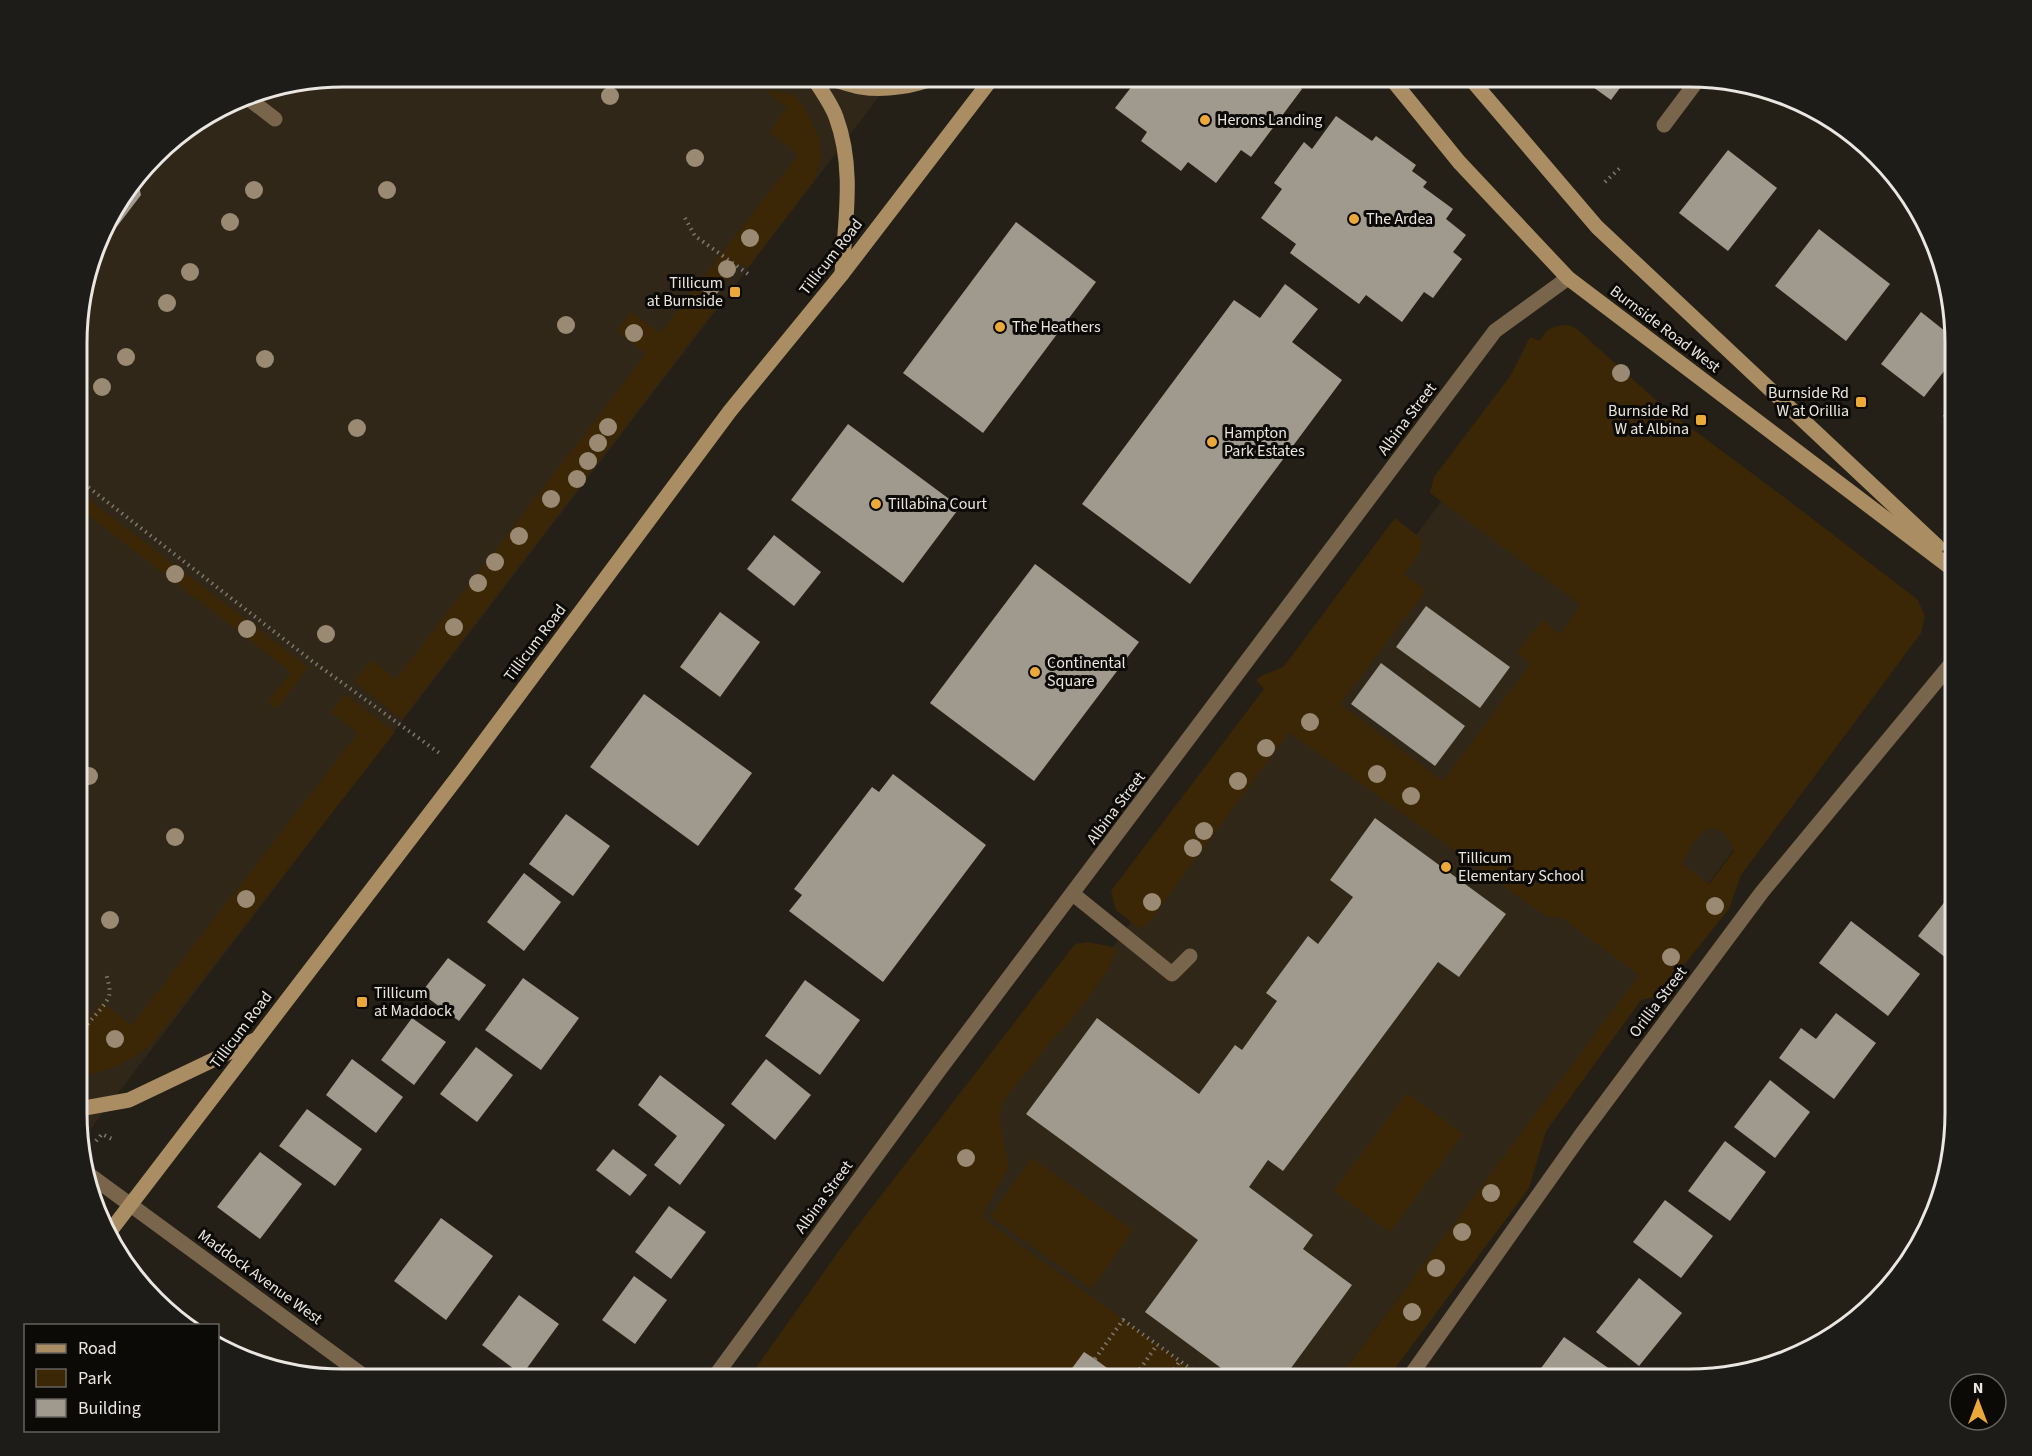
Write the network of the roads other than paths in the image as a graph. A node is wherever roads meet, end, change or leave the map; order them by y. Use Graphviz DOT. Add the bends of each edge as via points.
graph roads {
  1 [pos="819,87"];
  2 [pos="863,87"];
  3 [pos="894,87"];
  4 [pos="985,87"];
  5 [pos="1398,87"];
  6 [pos="1478,87"];
  7 [pos="1692,87"];
  8 [pos="255,103"];
  9 [pos="276,119"];
  10 [pos="1664,125"];
  11 [pos="842,274"];
  12 [pos="1568,278"];
  13 [pos="1945,555"];
  14 [pos="1945,562"];
  15 [pos="1945,671"];
  16 [pos="1073,894"];
  17 [pos="1190,956"];
  18 [pos="258,1039"];
  19 [pos="87,1108"];
  20 [pos="96,1180"];
  21 [pos="130,1205"];
  22 [pos="113,1227"];
  23 [pos="354,1369"];
  24 [pos="720,1369"];
  25 [pos="1415,1369"];
  1 -- 11 [label="main road" via="836,115 848,175"];
  2 -- 3 [label="main road"];
  4 -- 11 [label="main road, Tillicum Road"];
  5 -- 12 [label="main road, Burnside Road West" via="1459,162"];
  6 -- 13 [label="main road" via="1597,227"];
  7 -- 10 [label="street"];
  8 -- 9 [label="street"];
  11 -- 18 [label="main road, Tillicum Road" via="730,411"];
  12 -- 14 [label="main road, Burnside Road West"];
  12 -- 16 [label="street, Albina Street" via="1495,331"];
  15 -- 25 [label="street, Orillia Street" via="1762,892 1581,1135"];
  16 -- 17 [label="street" via="1172,974"];
  16 -- 24 [label="street, Albina Street"];
  18 -- 19 [label="main road" via="129,1100"];
  18 -- 21 [label="main road, Tillicum Road"];
  20 -- 21 [label="street, Maddock Avenue West"];
  21 -- 22 [label="main road, Tillicum Road"];
  21 -- 23 [label="street, Maddock Avenue West"];
}
